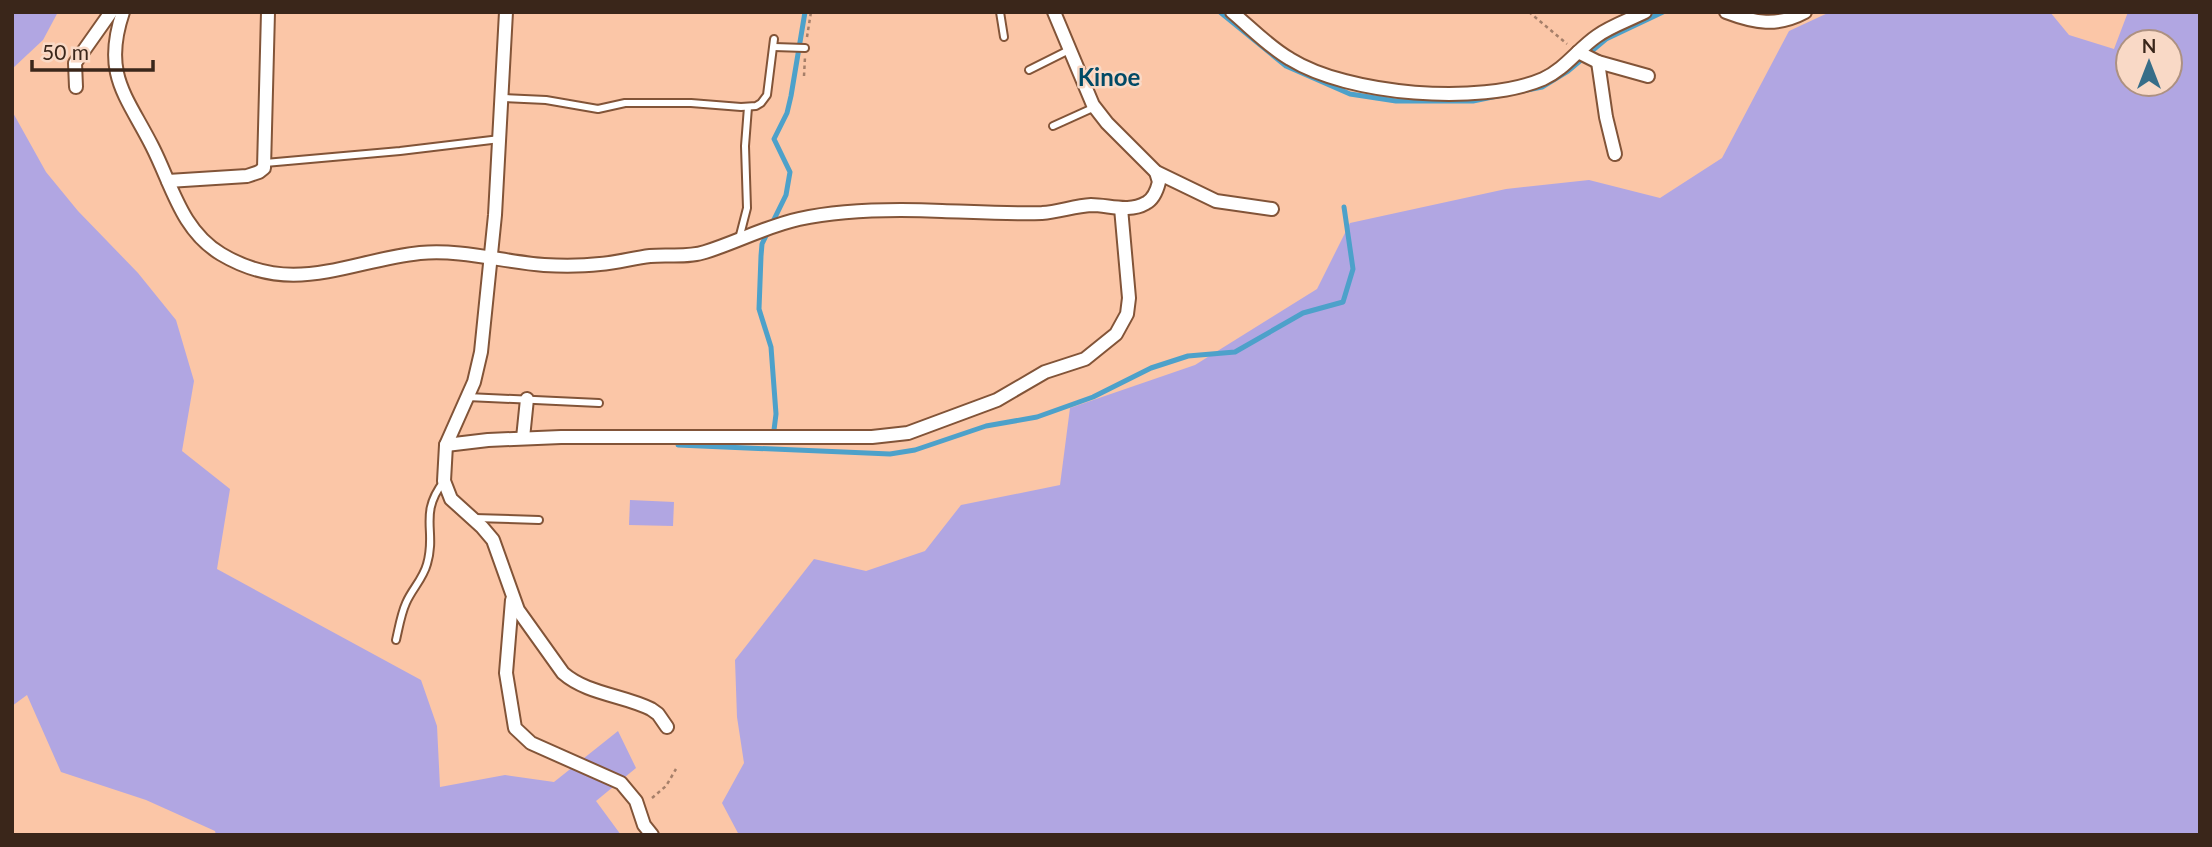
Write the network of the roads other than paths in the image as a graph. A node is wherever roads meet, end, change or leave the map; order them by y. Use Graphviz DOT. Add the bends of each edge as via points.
graph roads {
  1 [pos="111,12"];
  2 [pos="123,12"];
  3 [pos="268,12"];
  4 [pos="506,12"];
  5 [pos="1000,12"];
  6 [pos="1054,12"];
  7 [pos="1232,12"];
  8 [pos="1645,12"];
  9 [pos="1726,12"];
  10 [pos="1805,12"];
  11 [pos="1004,37"];
  12 [pos="805,48"];
  13 [pos="1069,50"];
  14 [pos="1578,52"];
  15 [pos="1598,62"];
  16 [pos="1029,70"];
  17 [pos="1648,76"];
  18 [pos="76,87"];
  19 [pos="502,98"];
  20 [pos="748,107"];
  21 [pos="1095,107"];
  22 [pos="1053,126"];
  23 [pos="500,139"];
  24 [pos="1615,154"];
  25 [pos="265,163"];
  26 [pos="1156,172"];
  27 [pos="168,181"];
  28 [pos="1121,208"];
  29 [pos="1272,209"];
  30 [pos="739,239"];
  31 [pos="489,258"];
  32 [pos="467,397"];
  33 [pos="527,399"];
  34 [pos="599,403"];
  35 [pos="523,438"];
  36 [pos="446,445"];
  37 [pos="444,481"];
  38 [pos="472,518"];
  39 [pos="539,520"];
  40 [pos="512,598"];
  41 [pos="396,640"];
  42 [pos="667,727"];
  43 [pos="652,835"];
  1 -- 18 [label="street" via="75,63"];
  2 -- 27 [label="street" via="115,44 121,86"];
  3 -- 25 [label="street"];
  4 -- 19 [label="street"];
  5 -- 11 [label="lane"];
  6 -- 13 [label="street"];
  7 -- 14 [label="street" via="1300,65 1350,85 1392,92 1460,93 1533,83 1557,71"];
  8 -- 14 [label="street" via="1597,36"];
  9 -- 10 [label="street" via="1774,23"];
  12 -- 20 [label="lane" via="774,43 767,95 761,103"];
  13 -- 16 [label="lane"];
  13 -- 21 [label="street"];
  14 -- 15 [label="street"];
  15 -- 17 [label="street"];
  15 -- 24 [label="street"];
  19 -- 20 [label="lane" via="593,108 618,103"];
  19 -- 23 [label="street"];
  20 -- 30 [label="lane" via="747,208"];
  21 -- 22 [label="lane"];
  21 -- 26 [label="street"];
  23 -- 25 [label="lane"];
  23 -- 31 [label="street"];
  25 -- 27 [label="street" via="262,170 247,176"];
  26 -- 28 [label="street" via="1159,185 1150,200"];
  26 -- 29 [label="street" via="1222,203"];
  27 -- 31 [label="street" via="185,219 199,237 220,254 261,273 317,273 434,253"];
  28 -- 30 [label="street" via="1087,205 1046,213 868,212 802,218"];
  28 -- 35 [label="street" via="1129,298 1120,330 1079,362 1045,372 997,400 892,436"];
  30 -- 31 [label="street" via="698,254 603,264 543,265"];
  31 -- 32 [label="street" via="481,352"];
  32 -- 33 [label="lane"];
  32 -- 36 [label="street"];
  33 -- 34 [label="lane"];
  33 -- 35 [label="street"];
  35 -- 36 [label="street"];
  36 -- 37 [label="street"];
  37 -- 38 [label="street" via="452,499"];
  37 -- 41 [label="lane" via="432,495 429,508 428,564 407,601"];
  38 -- 39 [label="lane"];
  38 -- 40 [label="street" via="497,548"];
  40 -- 42 [label="street" via="570,679 642,704"];
  40 -- 43 [label="street" via="506,673 515,727 531,743 621,783 636,801"];
}
